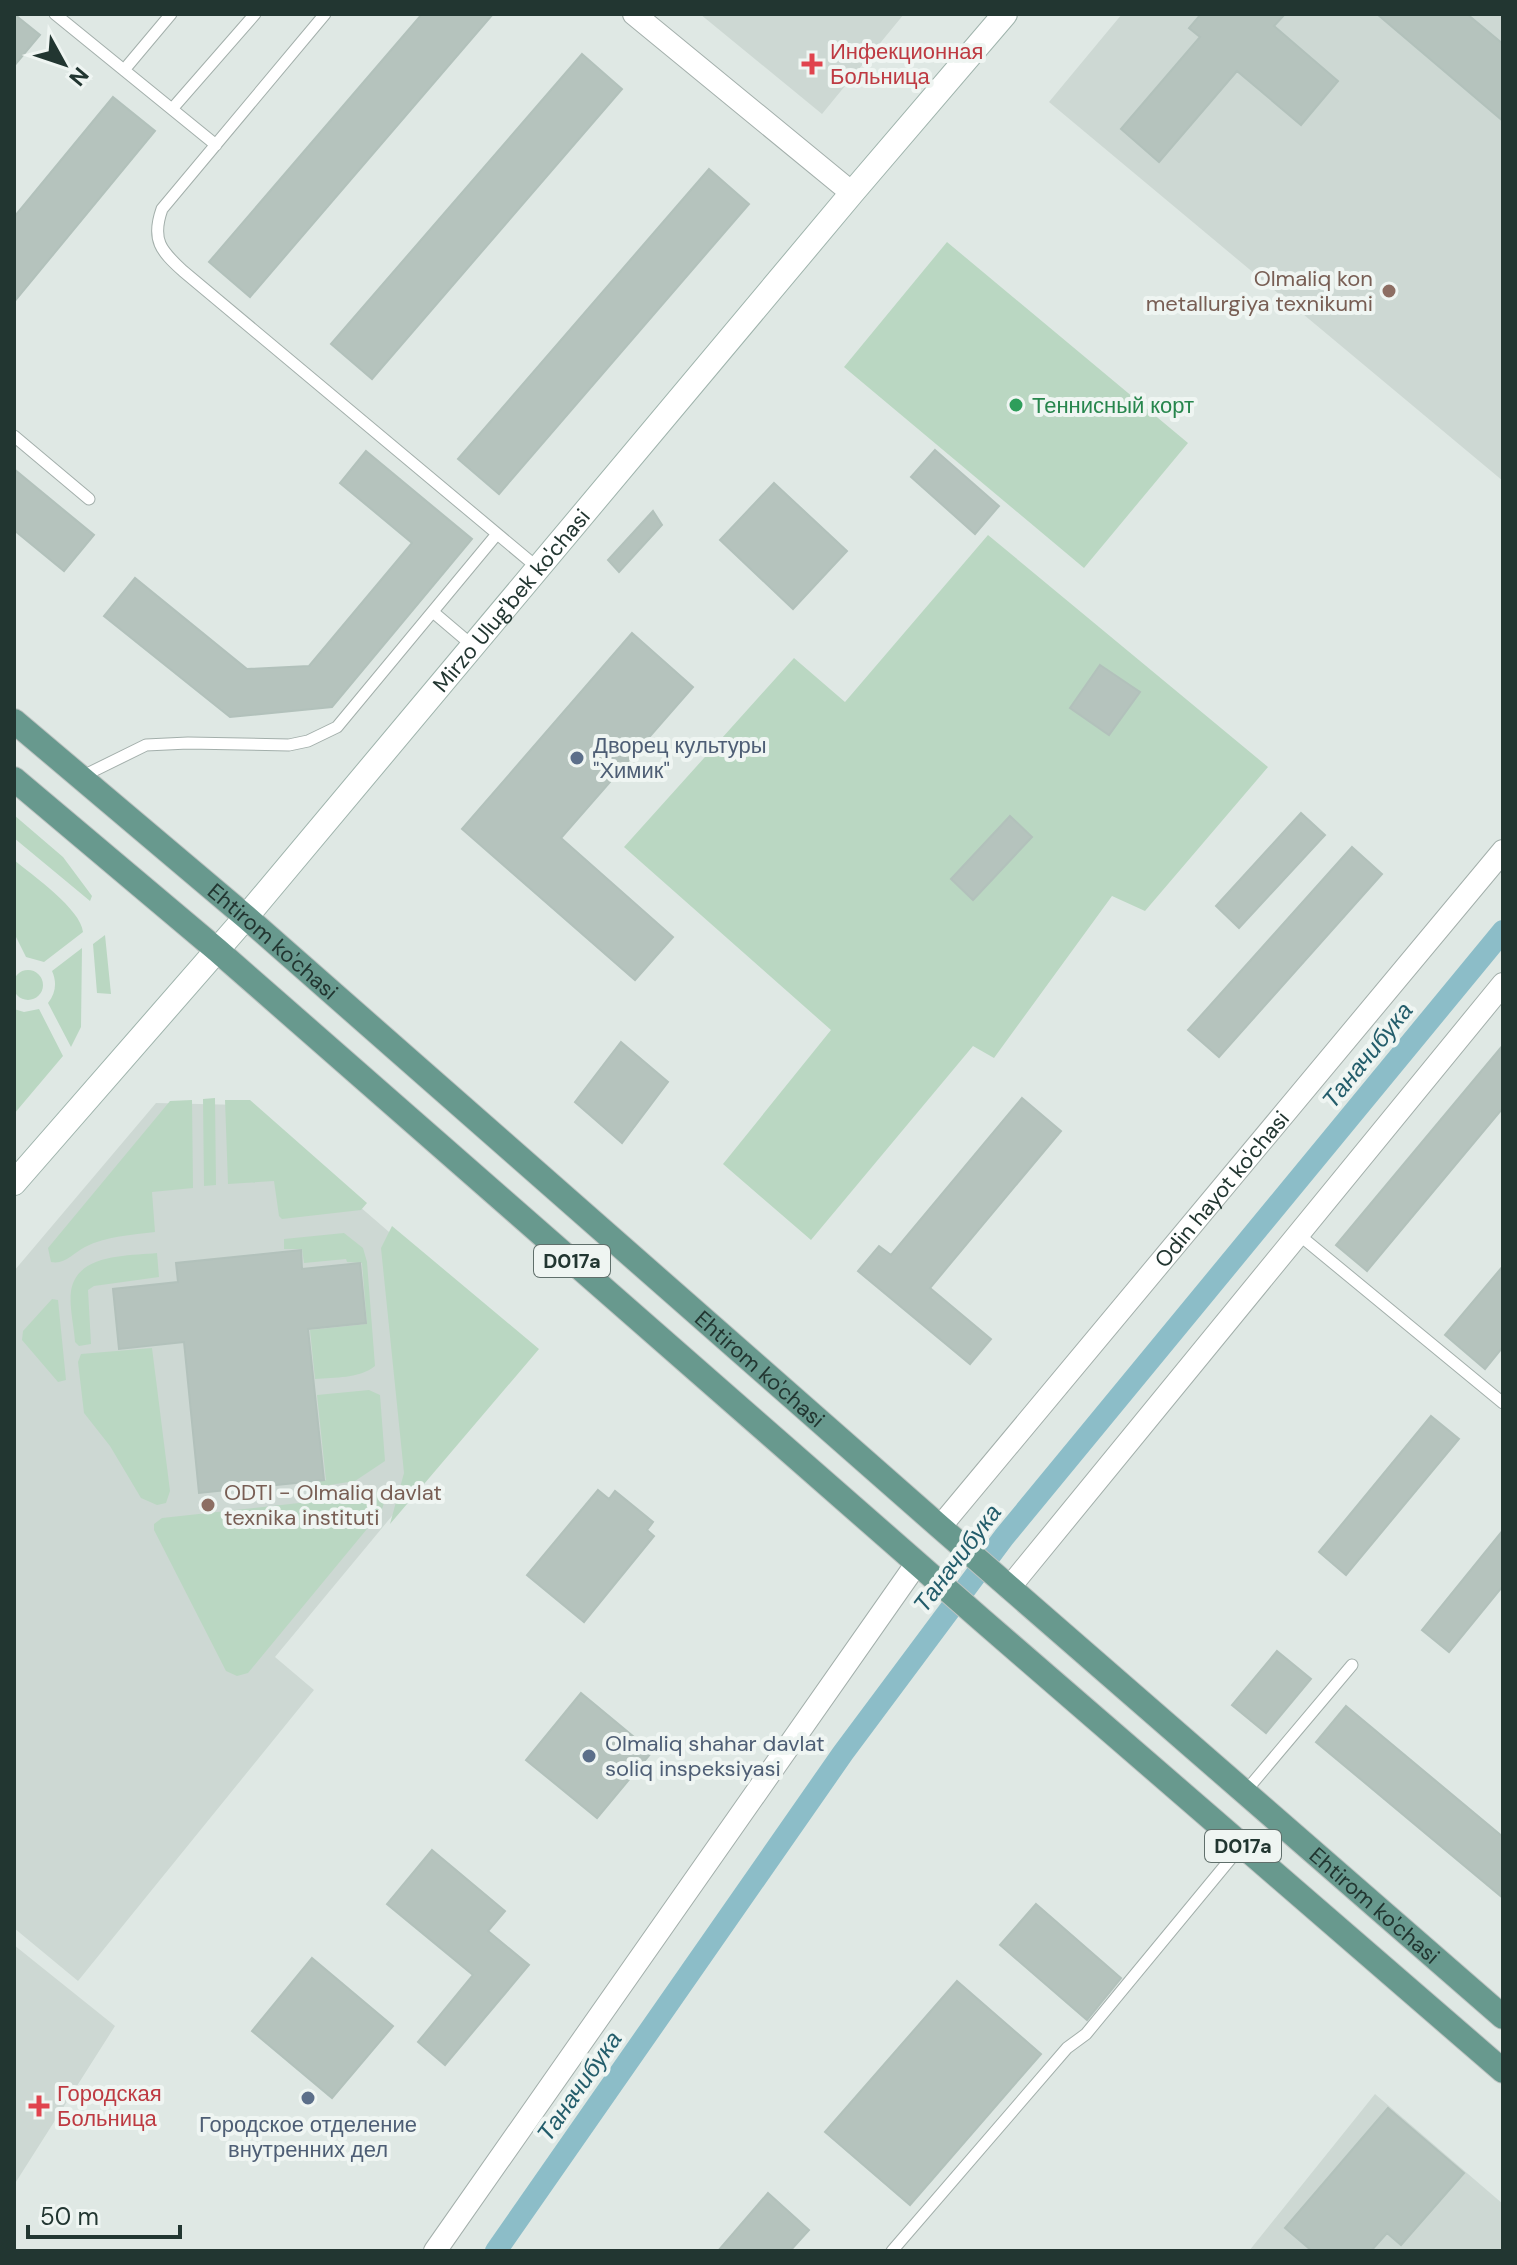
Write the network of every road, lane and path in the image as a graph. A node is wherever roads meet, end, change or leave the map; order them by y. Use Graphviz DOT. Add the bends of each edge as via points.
graph roads {
  1 [pos="55,14"];
  2 [pos="171,14"];
  3 [pos="255,14"];
  4 [pos="325,14"];
  5 [pos="634,14"];
  6 [pos="1005,14"];
  7 [pos="124,70"];
  8 [pos="172,109"];
  9 [pos="216,145"];
  10 [pos="852,193"];
  11 [pos="14,436"];
  12 [pos="89,499"];
  13 [pos="497,534"];
  14 [pos="538,568"];
  15 [pos="433,612"];
  16 [pos="473,646"];
  17 [pos="14,721"];
  18 [pos="80,777"];
  19 [pos="14,779"];
  20 [pos="1503,851"];
  21 [pos="246,917"];
  22 [pos="217,950"];
  23 [pos="1503,984"];
  24 [pos="14,1183"];
  25 [pos="1298,1234"];
  26 [pos="1503,1403"];
  27 [pos="940,1527"];
  28 [pos="922,1567"];
  29 [pos="1009,1588"];
  30 [pos="1352,1665"];
  31 [pos="1244,1792"];
  32 [pos="1242,1845"];
  33 [pos="1503,2017"];
  34 [pos="1503,2071"];
  35 [pos="435,2251"];
  36 [pos="892,2251"];
  1 -- 7 [label="lane"];
  2 -- 7 [label="lane"];
  3 -- 8 [label="lane"];
  4 -- 9 [label="lane"];
  5 -- 10 [label="street"];
  6 -- 10 [label="main road, Mirzo Ulug'bek ko'chasi"];
  7 -- 8 [label="lane"];
  8 -- 9 [label="lane"];
  9 -- 13 [label="lane" via="162,209 156,225 166,255"];
  10 -- 14 [label="main road, Mirzo Ulug'bek ko'chasi"];
  11 -- 12 [label="lane"];
  13 -- 14 [label="lane"];
  13 -- 15 [label="lane"];
  14 -- 16 [label="main road, Mirzo Ulug'bek ko'chasi"];
  15 -- 16 [label="lane"];
  15 -- 18 [label="lane" via="337,727 308,741 146,745"];
  16 -- 21 [label="main road, Mirzo Ulug'bek ko'chasi"];
  17 -- 18 [label="main road, Ehtirom ko'chasi / D017a"];
  18 -- 21 [label="main road, Ehtirom ko'chasi / D017a"];
  19 -- 22 [label="main road, Ehtirom ko'chasi / D017a"];
  20 -- 27 [label="street, Odin hayot ko'chasi"];
  21 -- 22 [label="main road, Mirzo Ulug'bek ko'chasi"];
  21 -- 27 [label="main road, Ehtirom ko'chasi / D017a"];
  22 -- 24 [label="main road, Mirzo Ulug'bek ko'chasi"];
  22 -- 28 [label="main road, Ehtirom ko'chasi / D017a"];
  23 -- 25 [label="street"];
  25 -- 26 [label="lane"];
  25 -- 29 [label="street"];
  27 -- 29 [label="main road, Ehtirom ko'chasi / D017a"];
  28 -- 32 [label="main road, Ehtirom ko'chasi / D017a"];
  28 -- 35 [label="street"];
  29 -- 31 [label="main road, Ehtirom ko'chasi / D017a"];
  30 -- 31 [label="lane"];
  31 -- 33 [label="main road, Ehtirom ko'chasi / D017a"];
  32 -- 34 [label="main road, Ehtirom ko'chasi / D017a"];
  32 -- 36 [label="lane" via="1086,2034 1067,2048"];
}
